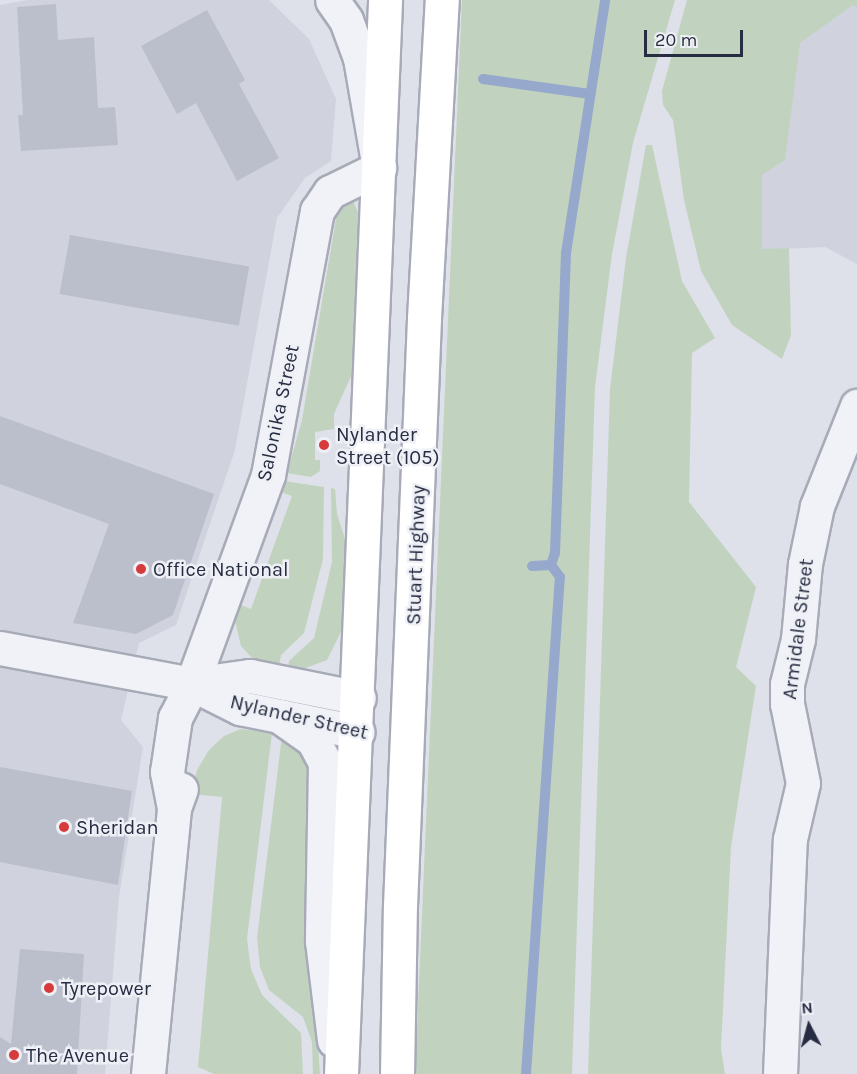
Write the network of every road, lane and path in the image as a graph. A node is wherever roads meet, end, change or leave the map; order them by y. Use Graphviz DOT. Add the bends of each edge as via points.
graph roads {
  1 [pos="332,0"];
  2 [pos="386,0"];
  3 [pos="429,0"];
  4 [pos="442,0"];
  5 [pos="434,136"];
  6 [pos="379,168"];
  7 [pos="857,406"];
  8 [pos="0,648"];
  9 [pos="192,684"];
  10 [pos="359,698"];
  11 [pos="411,706"];
  12 [pos="279,716"];
  13 [pos="358,732"];
  14 [pos="409,740"];
  15 [pos="148,1074"];
  16 [pos="340,1074"];
  17 [pos="397,1074"];
  18 [pos="780,1074"];
  1 -- 6 [label="street" via="345,20 360,58"];
  2 -- 6 [label="highway"];
  3 -- 5 [label="highway"];
  4 -- 5 [label="highway, Stuart Highway"];
  5 -- 11 [label="highway, Stuart Highway"];
  6 -- 9 [label="street, Salonika Street" via="330,192 317,211 268,475"];
  6 -- 10 [label="highway"];
  7 -- 18 [label="street, Armidale Street" via="816,506 805,564 798,639 787,684 787,704 803,783 790,839"];
  8 -- 9 [label="street, Nylander Street"];
  9 -- 10 [label="street, Nylander Street" via="250,676"];
  9 -- 12 [label="street, Nylander Street" via="229,704"];
  9 -- 15 [label="street, Salonika Street" via="196,719 187,772 174,808"];
  10 -- 11 [label="highway"];
  10 -- 13 [label="highway"];
  11 -- 14 [label="highway, Stuart Highway"];
  12 -- 13 [label="street, Nylander Street"];
  12 -- 16 [label="street" via="313,740 325,763 322,941"];
  13 -- 14 [label="highway, Nylander Street"];
  13 -- 16 [label="highway"];
  14 -- 17 [label="highway, Stuart Highway"];
}
